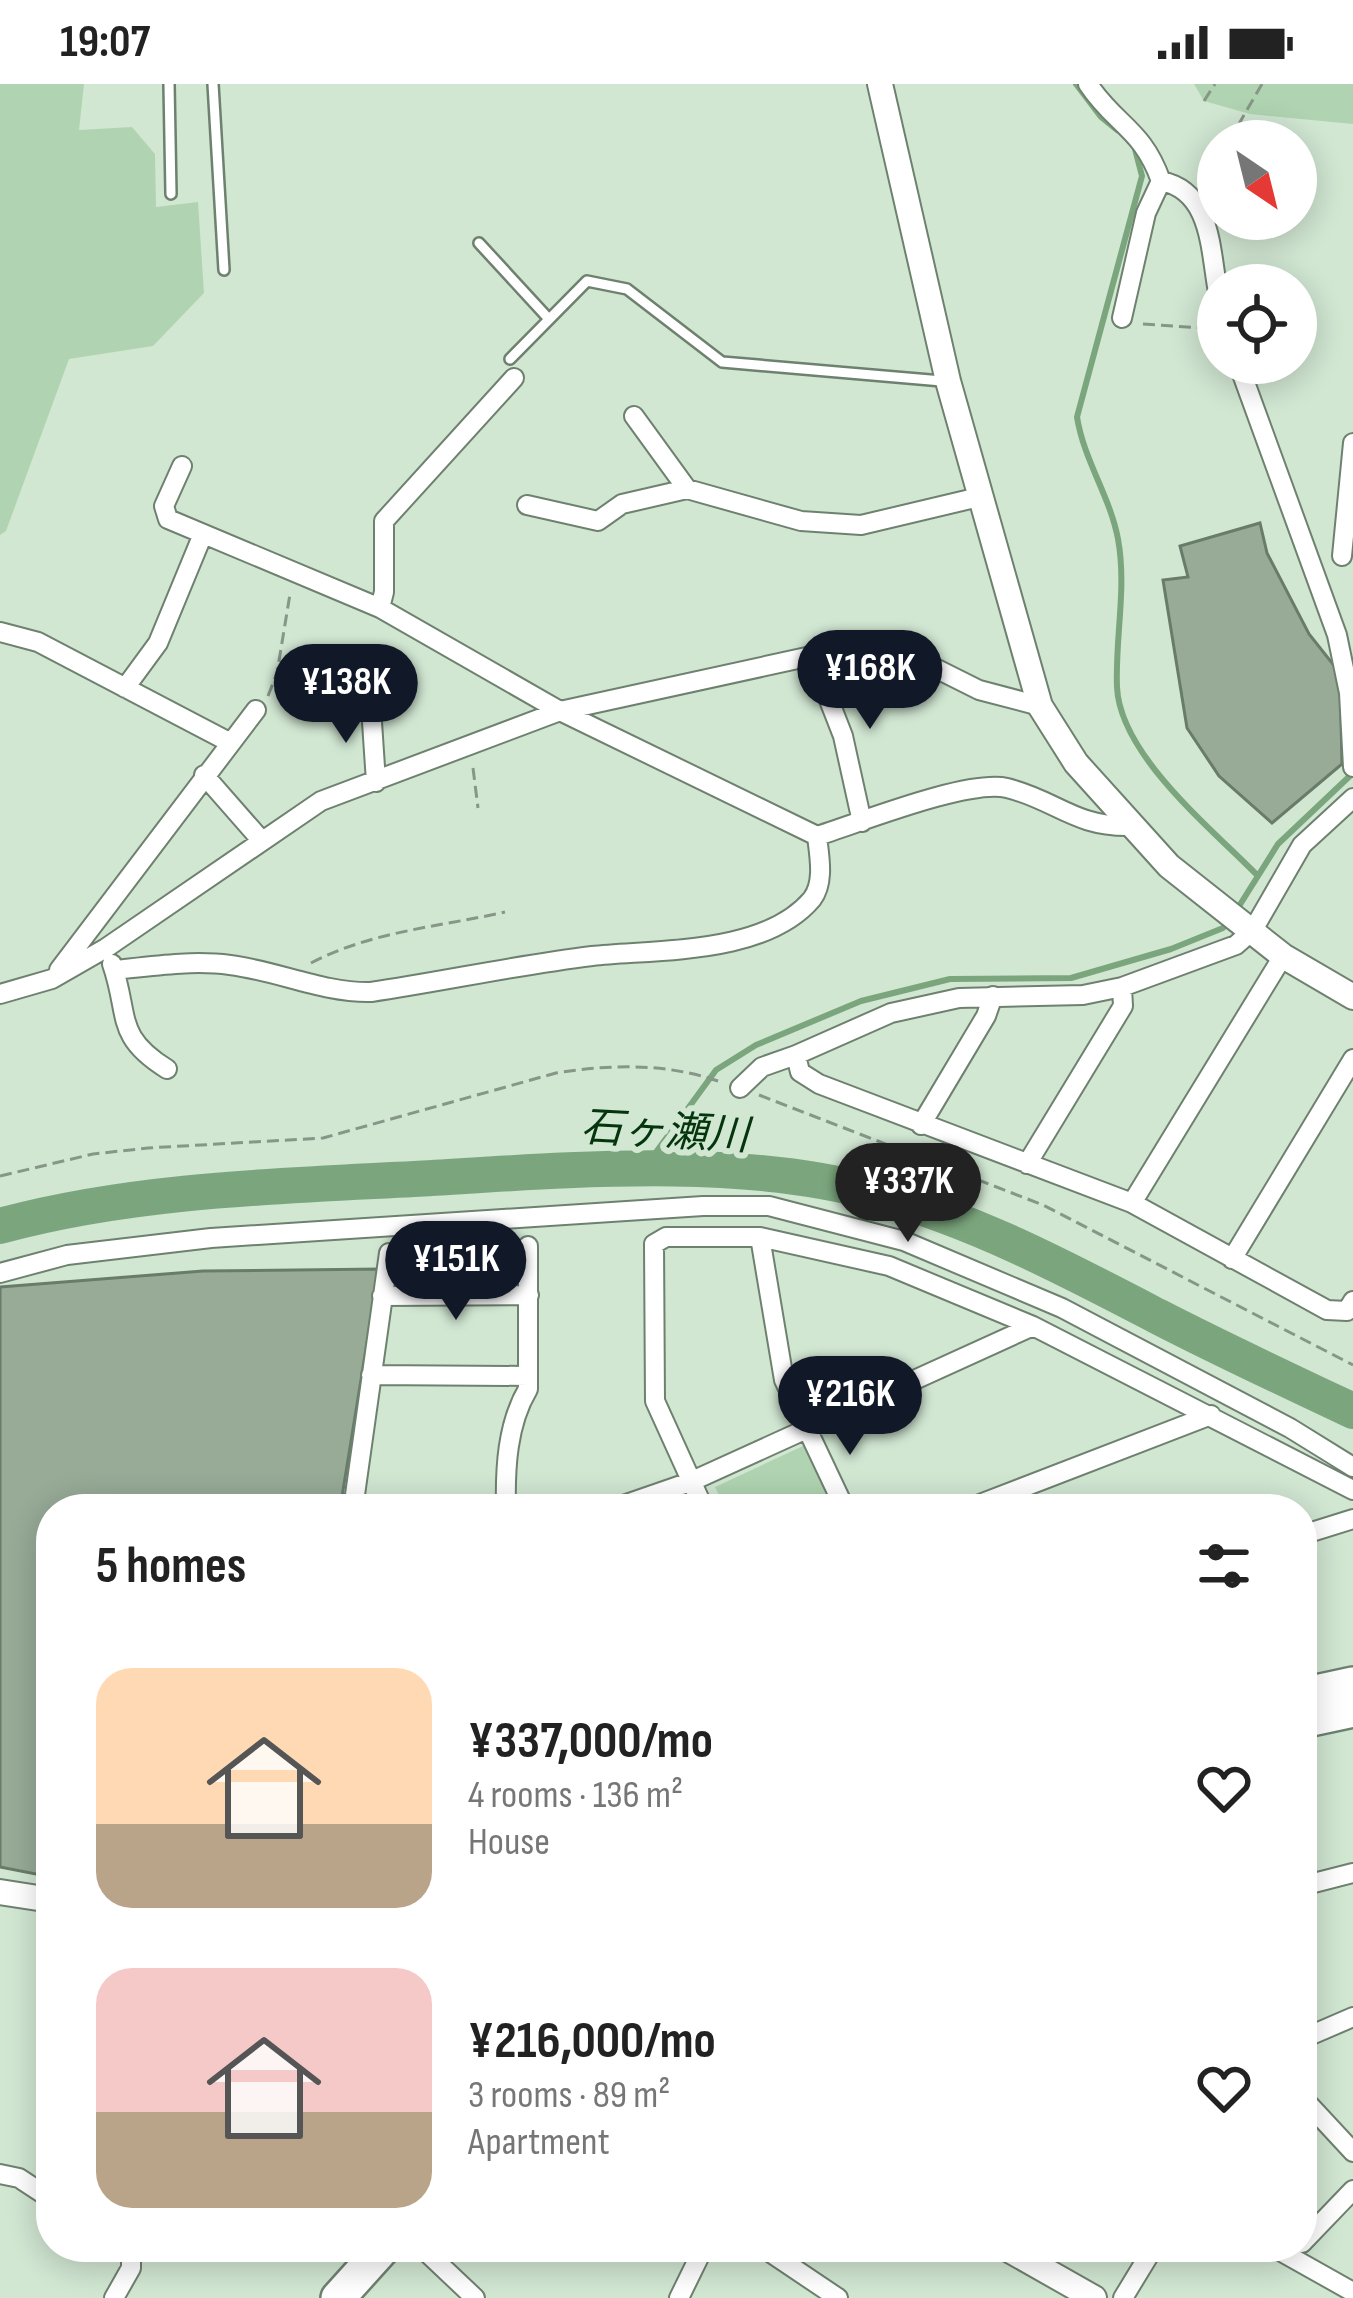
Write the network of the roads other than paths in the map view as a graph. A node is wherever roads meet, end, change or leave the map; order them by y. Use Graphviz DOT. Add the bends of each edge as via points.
graph roads {
  1 [pos="169,84"];
  2 [pos="213,84"];
  3 [pos="880,84"];
  4 [pos="1088,84"];
  5 [pos="1161,182"];
  6 [pos="171,194"];
  7 [pos="479,243"];
  8 [pos="1213,264"];
  9 [pos="224,270"];
  10 [pos="548,318"];
  11 [pos="1122,318"];
  12 [pos="512,368"];
  13 [pos="948,381"];
  14 [pos="1246,384"];
  15 [pos="634,416"];
  16 [pos="1353,443"];
  17 [pos="182,466"];
  18 [pos="686,489"];
  19 [pos="979,496"];
  20 [pos="527,505"];
  21 [pos="203,534"];
  22 [pos="1347,555"];
  23 [pos="1313,561"];
  24 [pos="380,608"];
  25 [pos="0,632"];
  26 [pos="813,658"];
  27 [pos="125,688"];
  28 [pos="1040,706"];
  29 [pos="371,707"];
  30 [pos="256,710"];
  31 [pos="560,711"];
  32 [pos="229,742"];
  33 [pos="1353,767"];
  34 [pos="204,775"];
  35 [pos="376,782"];
  36 [pos="1353,798"];
  37 [pos="862,822"];
  38 [pos="1130,826"];
  39 [pos="817,836"];
  40 [pos="261,840"];
  41 [pos="1240,920"];
  42 [pos="106,948"];
  43 [pos="1283,956"];
  44 [pos="115,970"];
  45 [pos="52,979"];
  46 [pos="1122,987"];
  47 [pos="0,994"];
  48 [pos="993,996"];
  49 [pos="1353,998"];
  50 [pos="796,1055"];
  51 [pos="1353,1059"];
  52 [pos="167,1069"];
  53 [pos="740,1088"];
  54 [pos="921,1125"];
  55 [pos="1027,1164"];
  56 [pos="1132,1203"];
  57 [pos="760,1237"];
  58 [pos="528,1246"];
  59 [pos="388,1253"];
  60 [pos="1232,1259"];
  61 [pos="0,1273"];
  62 [pos="529,1295"];
  63 [pos="382,1296"];
  64 [pos="1353,1301"];
  65 [pos="1033,1326"];
  66 [pos="371,1376"];
  67 [pos="529,1376"];
  68 [pos="1210,1415"];
  69 [pos="807,1430"];
  70 [pos="1353,1467"];
  71 [pos="690,1482"];
  72 [pos="1353,1490"];
  73 [pos="355,1494"];
  74 [pos="506,1494"];
  75 [pos="655,1494"];
  76 [pos="696,1494"];
  77 [pos="838,1494"];
  78 [pos="1006,1494"];
  79 [pos="1353,1519"];
  80 [pos="1317,1530"];
  81 [pos="1353,1684"];
  82 [pos="1317,1692"];
  83 [pos="1353,1710"];
  84 [pos="1317,1718"];
  85 [pos="1353,1873"];
  86 [pos="1317,1882"];
  87 [pos="0,1892"];
  88 [pos="36,1898"];
  89 [pos="1353,2017"];
  90 [pos="1317,2032"];
  91 [pos="1317,2113"];
  92 [pos="1353,2152"];
  93 [pos="0,2174"];
  94 [pos="36,2190"];
  95 [pos="1353,2190"];
  96 [pos="1317,2223"];
  97 [pos="131,2262"];
  98 [pos="347,2262"];
  99 [pos="374,2262"];
  100 [pos="437,2262"];
  101 [pos="697,2262"];
  102 [pos="784,2262"];
  103 [pos="1030,2262"];
  104 [pos="1145,2262"];
  105 [pos="1310,2262"];
  106 [pos="1353,2292"];
  107 [pos="352,2293"];
  108 [pos="114,2298"];
  109 [pos="317,2298"];
  110 [pos="476,2298"];
  111 [pos="679,2298"];
  112 [pos="838,2298"];
  113 [pos="1094,2298"];
  114 [pos="1124,2298"];
  1 -- 6 [label="lane"];
  2 -- 9 [label="lane"];
  3 -- 13 [label="street"];
  4 -- 5 [label="street" via="1142,140"];
  5 -- 8 [label="street" via="1195,200"];
  5 -- 11 [label="street"];
  7 -- 10 [label="lane"];
  10 -- 12 [label="lane"];
  10 -- 13 [label="lane" via="587,281 627,290 722,362"];
  12 -- 24 [label="street" via="384,520"];
  13 -- 19 [label="street"];
  14 -- 23 [label="street"];
  15 -- 18 [label="street"];
  16 -- 22 [label="street"];
  17 -- 21 [label="street" via="165,513"];
  18 -- 19 [label="street" via="801,521 861,525"];
  18 -- 20 [label="street" via="622,505 598,521"];
  19 -- 28 [label="street"];
  21 -- 24 [label="street"];
  21 -- 27 [label="street" via="158,643"];
  22 -- 23 [label="street"];
  23 -- 33 [label="street" via="1346,672"];
  24 -- 31 [label="street"];
  25 -- 27 [label="street" via="38,642"];
  26 -- 28 [label="street" via="871,643 979,690"];
  26 -- 31 [label="street"];
  26 -- 37 [label="street" via="843,736"];
  27 -- 32 [label="street"];
  28 -- 38 [label="street"];
  29 -- 35 [label="street"];
  30 -- 32 [label="street"];
  31 -- 35 [label="street"];
  31 -- 39 [label="street"];
  32 -- 34 [label="street"];
  34 -- 40 [label="street"];
  34 -- 45 [label="street"];
  35 -- 40 [label="street" via="321,801"];
  36 -- 41 [label="street"];
  37 -- 38 [label="street" via="1002,787 1098,826"];
  37 -- 39 [label="street"];
  38 -- 41 [label="street"];
  39 -- 44 [label="street" via="814,897 775,926 695,950 590,956 371,992 226,964"];
  40 -- 42 [label="street"];
  41 -- 43 [label="street"];
  41 -- 46 [label="street" via="1221,951"];
  42 -- 44 [label="street"];
  42 -- 45 [label="street"];
  43 -- 49 [label="street"];
  43 -- 56 [label="street"];
  44 -- 52 [label="street" via="131,1038"];
  45 -- 47 [label="street"];
  46 -- 48 [label="street" via="1052,998"];
  46 -- 55 [label="street" via="1123,1006"];
  48 -- 50 [label="street" via="891,1013"];
  48 -- 54 [label="street"];
  50 -- 53 [label="street" via="762,1067"];
  50 -- 54 [label="street" via="800,1072 819,1084"];
  51 -- 60 [label="street"];
  54 -- 55 [label="street"];
  55 -- 56 [label="street"];
  56 -- 60 [label="street"];
  57 -- 65 [label="street" via="889,1266"];
  57 -- 69 [label="street" via="784,1380"];
  57 -- 71 [label="street" via="666,1237 654,1244 655,1401"];
  58 -- 62 [label="street"];
  59 -- 63 [label="street"];
  60 -- 64 [label="street" via="1327,1310 1347,1311"];
  61 -- 70 [label="street" via="67,1255 211,1238 769,1206 904,1240 1061,1308"];
  62 -- 63 [label="street"];
  62 -- 67 [label="street"];
  63 -- 66 [label="street"];
  65 -- 68 [label="street"];
  65 -- 69 [label="street"];
  66 -- 67 [label="street"];
  66 -- 73 [label="street"];
  67 -- 74 [label="street"];
  68 -- 72 [label="street"];
  68 -- 78 [label="street"];
  69 -- 71 [label="street"];
  69 -- 77 [label="street"];
  71 -- 75 [label="street"];
  71 -- 76 [label="street"];
  79 -- 80 [label="street"];
  81 -- 82 [label="highway"];
  83 -- 84 [label="highway"];
  85 -- 86 [label="street"];
  87 -- 88 [label="street"];
  89 -- 90 [label="street"];
  91 -- 92 [label="street"];
  93 -- 94 [label="street"];
  95 -- 96 [label="street"];
  97 -- 108 [label="street"];
  98 -- 109 [label="highway"];
  99 -- 107 [label="highway"];
  100 -- 110 [label="street"];
  101 -- 111 [label="street"];
  102 -- 112 [label="street"];
  103 -- 113 [label="street"];
  104 -- 114 [label="street"];
  105 -- 106 [label="street"];
}
